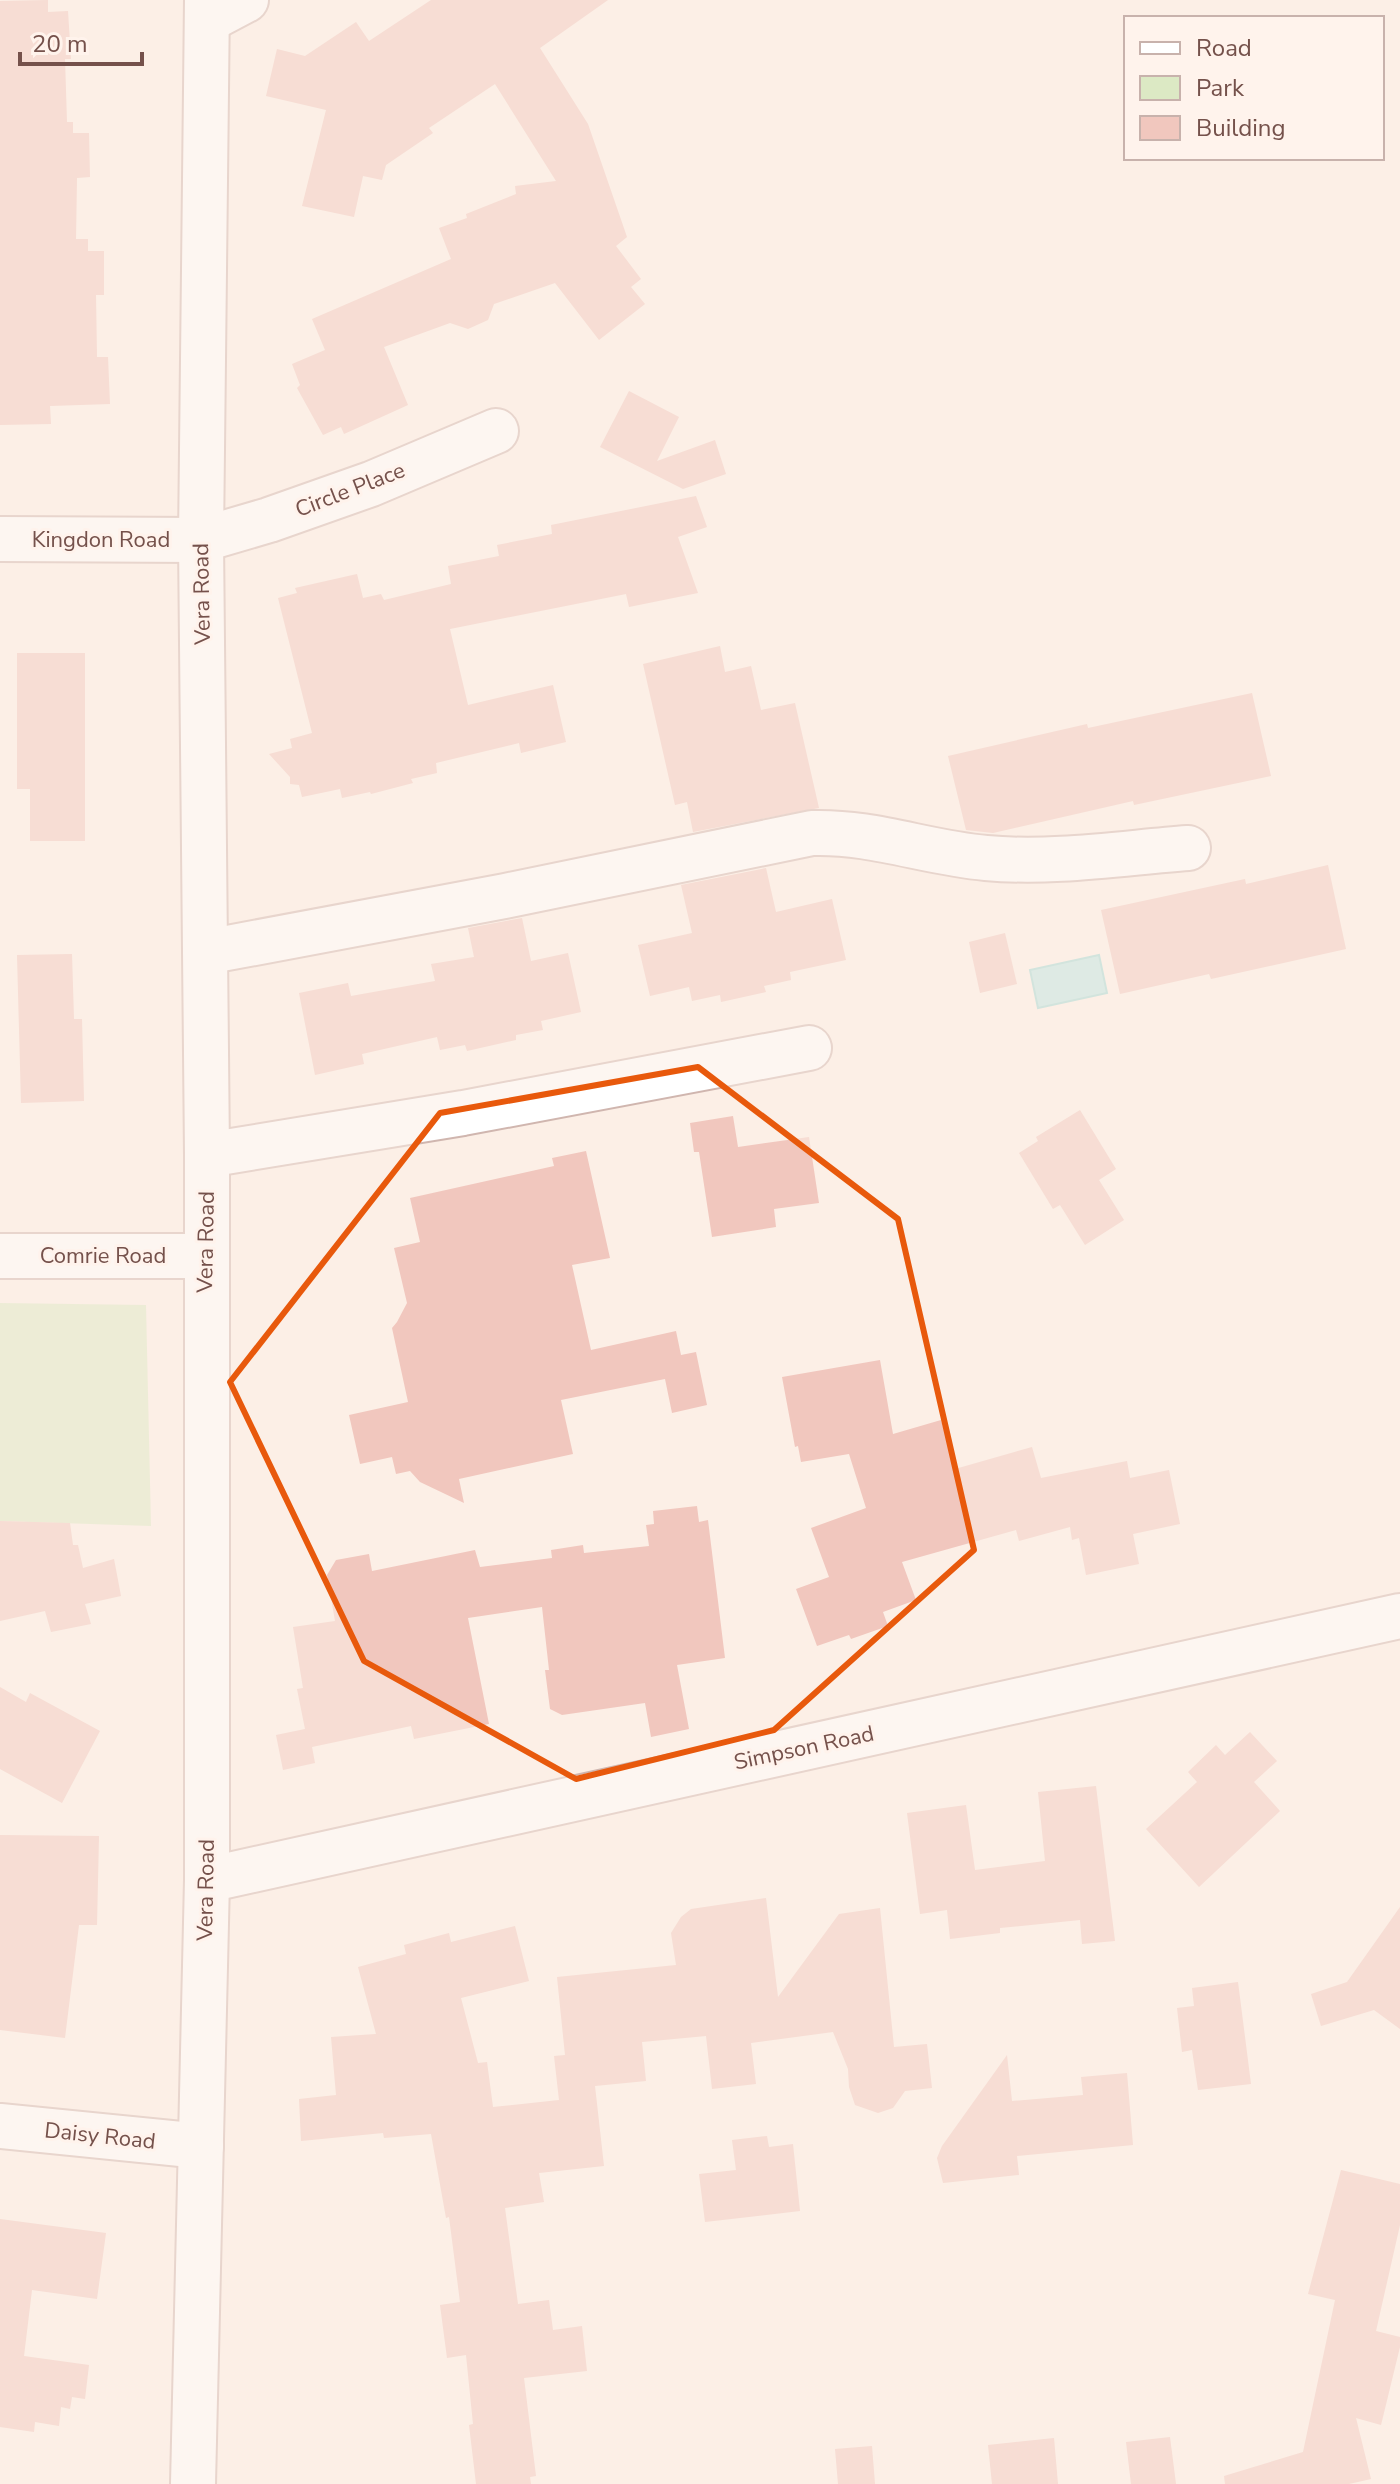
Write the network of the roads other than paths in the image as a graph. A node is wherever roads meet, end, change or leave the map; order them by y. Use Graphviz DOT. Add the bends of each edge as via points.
graph roads {
  1 [pos="246,0"];
  2 [pos="208,10"];
  3 [pos="496,431"];
  4 [pos="0,539"];
  5 [pos="201,540"];
  6 [pos="1188,848"];
  7 [pos="206,952"];
  8 [pos="809,1048"];
  9 [pos="207,1155"];
  10 [pos="0,1256"];
  11 [pos="205,1256"];
  12 [pos="1400,1616"];
  13 [pos="207,1880"];
  14 [pos="0,2126"];
  15 [pos="201,2146"];
  16 [pos="193,2484"];
  1 -- 2 [label="street"];
  2 -- 5 [label="street, Vera Road"];
  3 -- 5 [label="street, Circle Place" via="357,489"];
  4 -- 5 [label="street, Kingdon Road"];
  5 -- 7 [label="street, Vera Road"];
  6 -- 7 [label="street" via="988,859 875,836 812,833"];
  7 -- 9 [label="street, Vera Road"];
  8 -- 9 [label="street"];
  9 -- 11 [label="street, Vera Road"];
  10 -- 11 [label="street, Comrie Road"];
  11 -- 13 [label="street, Vera Road"];
  12 -- 13 [label="street, Simpson Road"];
  13 -- 15 [label="street, Vera Road"];
  14 -- 15 [label="street, Daisy Road"];
  15 -- 16 [label="street, Vera Road"];
}
